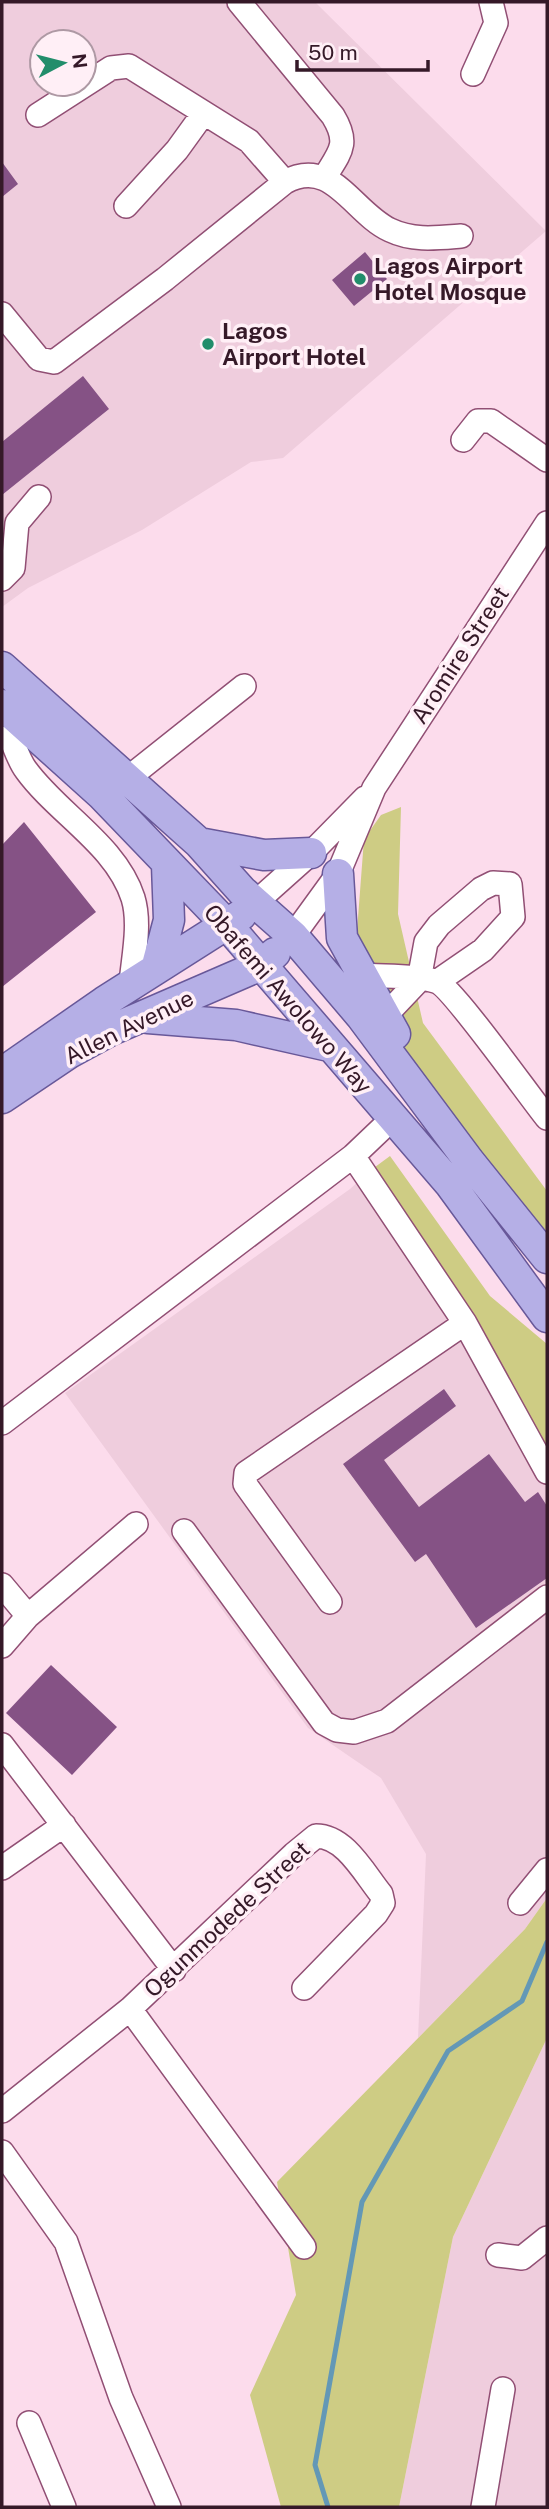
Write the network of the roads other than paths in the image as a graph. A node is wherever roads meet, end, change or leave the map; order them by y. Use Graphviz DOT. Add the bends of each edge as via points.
graph roads {
  1 [pos="239,2"];
  2 [pos="491,2"];
  3 [pos="473,74"];
  4 [pos="203,114"];
  5 [pos="38,115"];
  6 [pos="324,178"];
  7 [pos="285,182"];
  8 [pos="126,206"];
  9 [pos="461,236"];
  10 [pos="2,314"];
  11 [pos="463,440"];
  12 [pos="547,460"];
  13 [pos="39,497"];
  14 [pos="547,523"];
  15 [pos="2,579"];
  16 [pos="2,667"];
  17 [pos="244,685"];
  18 [pos="9,727"];
  19 [pos="127,779"];
  20 [pos="374,788"];
  21 [pos="199,842"];
  22 [pos="311,853"];
  23 [pos="167,865"];
  24 [pos="338,874"];
  25 [pos="255,903"];
  26 [pos="228,926"];
  27 [pos="293,936"];
  28 [pos="261,965"];
  29 [pos="360,975"];
  30 [pos="144,977"];
  31 [pos="429,980"];
  32 [pos="144,1017"];
  33 [pos="384,1017"];
  34 [pos="329,1046"];
  35 [pos="2,1073"];
  36 [pos="2,1098"];
  37 [pos="394,1117"];
  38 [pos="547,1118"];
  39 [pos="353,1156"];
  40 [pos="515,1220"];
  41 [pos="547,1258"];
  42 [pos="547,1317"];
  43 [pos="465,1323"];
  44 [pos="2,1423"];
  45 [pos="547,1472"];
  46 [pos="136,1524"];
  47 [pos="184,1531"];
  48 [pos="2,1585"];
  49 [pos="547,1597"];
  50 [pos="330,1602"];
  51 [pos="28,1616"];
  52 [pos="2,1646"];
  53 [pos="2,1745"];
  54 [pos="64,1825"];
  55 [pos="2,1868"];
  56 [pos="547,1870"];
  57 [pos="520,1903"];
  58 [pos="174,1970"];
  59 [pos="304,1988"];
  60 [pos="130,2009"];
  61 [pos="2,2111"];
  62 [pos="2,2152"];
  63 [pos="547,2238"];
  64 [pos="304,2247"];
  65 [pos="498,2255"];
  66 [pos="503,2389"];
  67 [pos="29,2424"];
  68 [pos="64,2507"];
  69 [pos="169,2507"];
  70 [pos="483,2507"];
  1 -- 6 [label="street" via="343,132 342,150"];
  2 -- 3 [label="street" via="496,23"];
  4 -- 5 [label="street" via="129,66 111,68"];
  4 -- 7 [label="street" via="249,141"];
  4 -- 8 [label="street"];
  6 -- 7 [label="street" via="307,173"];
  6 -- 9 [label="street" via="387,229 418,239"];
  7 -- 10 [label="street" via="58,359 47,363 38,358"];
  11 -- 12 [label="street" via="478,421 491,421"];
  13 -- 15 [label="street" via="17,523 13,568"];
  14 -- 20 [label="street, Aromire Street"];
  16 -- 19 [label="main road, Obafemi Awolowo Way"];
  17 -- 19 [label="street"];
  18 -- 23 [label="main road, Obafemi Awolowo Way" via="102,795"];
  18 -- 30 [label="street" via="26,770 107,855 126,882 134,900"];
  19 -- 21 [label="main road, Obafemi Awolowo Way"];
  20 -- 22 [label="street, Aromire Street"];
  20 -- 24 [label="street, Aromire Street"];
  21 -- 22 [label="main road" via="264,855"];
  21 -- 25 [label="main road, Obafemi Awolowo Way"];
  22 -- 25 [label="street, Aromire Street"];
  23 -- 26 [label="main road, Obafemi Awolowo Way"];
  23 -- 30 [label="main road" via="169,920"];
  24 -- 27 [label="street, Aromire Street"];
  24 -- 29 [label="main road" via="341,930"];
  25 -- 26 [label="main road, Allen Avenue"];
  25 -- 27 [label="main road, Obafemi Awolowo Way"];
  26 -- 28 [label="main road, Obafemi Awolowo Way"];
  26 -- 30 [label="main road, Allen Avenue"];
  27 -- 28 [label="main road, Allen Avenue"];
  27 -- 40 [label="main road, Obafemi Awolowo Way" via="361,1016"];
  28 -- 32 [label="main road, Allen Avenue"];
  28 -- 34 [label="main road, Obafemi Awolowo Way"];
  29 -- 31 [label="street"];
  29 -- 33 [label="main road"];
  30 -- 35 [label="main road, Allen Avenue"];
  31 -- 33 [label="street"];
  31 -- 38 [label="street" via="462,1004"];
  32 -- 34 [label="main road" via="236,1025"];
  32 -- 36 [label="main road, Allen Avenue" via="69,1053"];
  33 -- 40 [label="main road"];
  34 -- 37 [label="main road, Obafemi Awolowo Way"];
  37 -- 39 [label="street"];
  37 -- 42 [label="main road, Obafemi Awolowo Way" via="450,1184"];
  39 -- 43 [label="street"];
  39 -- 44 [label="street"];
  40 -- 41 [label="main road, Obafemi Awolowo Way"];
  43 -- 45 [label="street"];
  43 -- 50 [label="street" via="246,1473 245,1484"];
  46 -- 51 [label="street"];
  47 -- 49 [label="street" via="324,1723 337,1730 354,1732 387,1721"];
  48 -- 51 [label="street"];
  51 -- 52 [label="street"];
  53 -- 54 [label="street"];
  54 -- 55 [label="street"];
  54 -- 58 [label="street"];
  56 -- 57 [label="street"];
  58 -- 59 [label="street, Ogunmodede Street" via="294,1854 316,1836 329,1836 382,1894 383,1903"];
  58 -- 60 [label="street, Ogunmodede Street"];
  60 -- 61 [label="street, Ogunmodede Street"];
  60 -- 64 [label="street"];
  62 -- 69 [label="street" via="66,2242 121,2399"];
  63 -- 65 [label="street" via="522,2258"];
  66 -- 70 [label="street"];
  67 -- 68 [label="street"];
}
